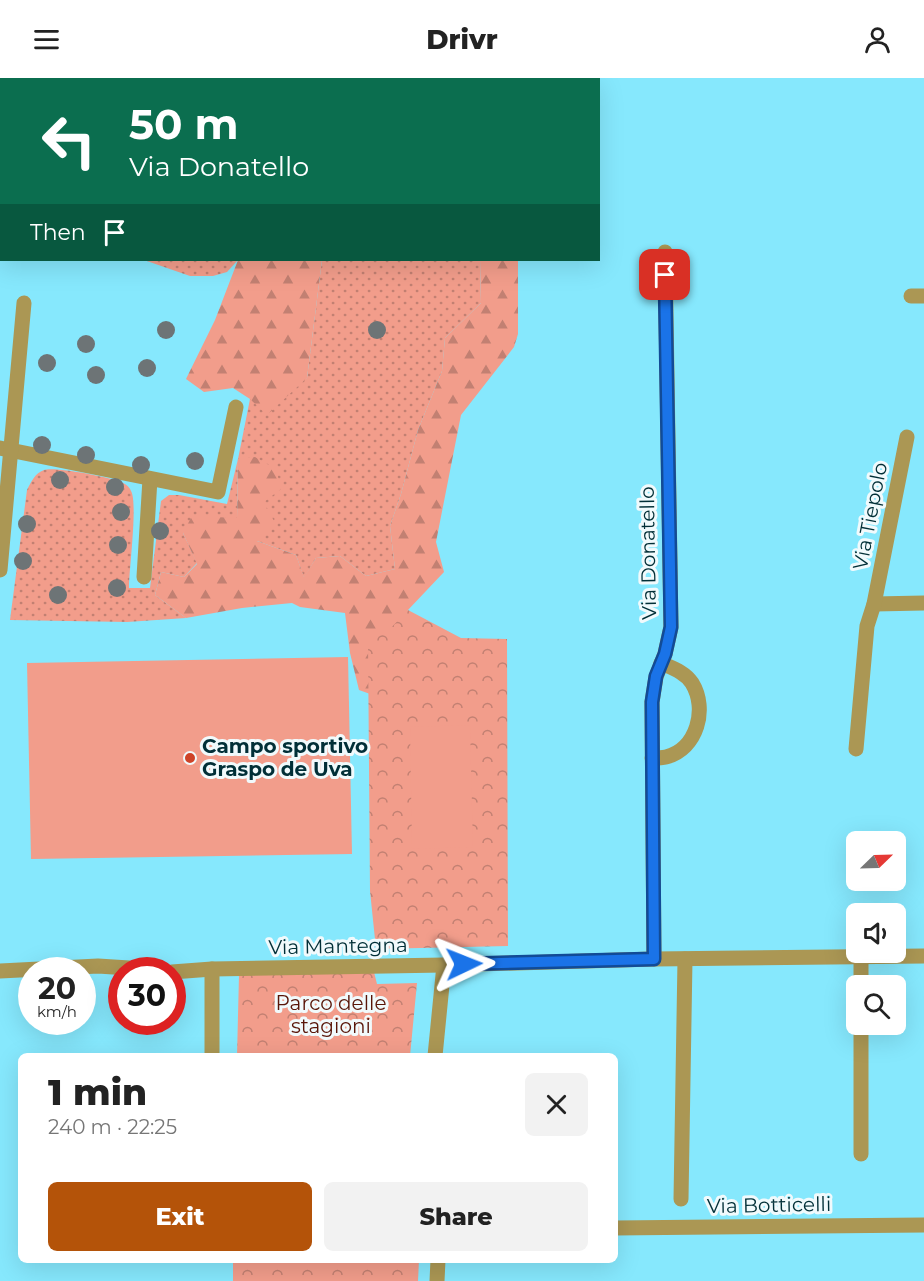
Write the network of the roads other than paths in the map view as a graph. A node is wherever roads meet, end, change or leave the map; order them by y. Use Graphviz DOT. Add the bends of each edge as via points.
graph roads {
  1 [pos="665,252"];
  2 [pos="24,303"];
  3 [pos="236,407"];
  4 [pos="907,437"];
  5 [pos="6,449"];
  6 [pos="150,478"];
  7 [pos="0,570"];
  8 [pos="144,577"];
  9 [pos="924,603"];
  10 [pos="874,604"];
  11 [pos="661,663"];
  12 [pos="856,749"];
  13 [pos="652,758"];
  14 [pos="906,956"];
  15 [pos="924,956"];
  16 [pos="846,957"];
  17 [pos="654,959"];
  18 [pos="685,959"];
  19 [pos="444,965"];
  20 [pos="108,967"];
  21 [pos="212,969"];
  22 [pos="0,971"];
  23 [pos="186,971"];
  24 [pos="861,1035"];
  25 [pos="212,1053"];
  26 [pos="435,1053"];
  27 [pos="861,1154"];
  28 [pos="681,1199"];
  29 [pos="924,1225"];
  30 [pos="618,1228"];
  31 [pos="438,1263"];
  32 [pos="437,1281"];
  1 -- 11 [label="street, Via Donatello" via="671,627"];
  2 -- 5 [label="street"];
  3 -- 6 [label="street" via="218,492"];
  4 -- 10 [label="street, Via Tiepolo"];
  5 -- 6 [label="street"];
  5 -- 7 [label="street"];
  6 -- 8 [label="street"];
  9 -- 10 [label="street"];
  10 -- 12 [label="street, Via Tiepolo" via="867,626"];
  11 -- 13 [label="street, Via Donatello" via="652,702"];
  11 -- 13 [label="street" via="692,683 698,698 699,723 677,752"];
  13 -- 17 [label="street, Via Donatello"];
  14 -- 15 [label="street, Via Mantegna"];
  16 -- 18 [label="street, Via Mantegna"];
  17 -- 18 [label="street, Via Mantegna"];
  17 -- 19 [label="street, Via Mantegna"];
  18 -- 28 [label="street"];
  19 -- 21 [label="street, Via Mantegna"];
  19 -- 26 [label="street"];
  20 -- 22 [label="street"];
  21 -- 23 [label="street, Via Mantegna"];
  21 -- 25 [label="street"];
  24 -- 27 [label="street"];
  29 -- 30 [label="street, Via Botticelli"];
  31 -- 32 [label="street"];
}
